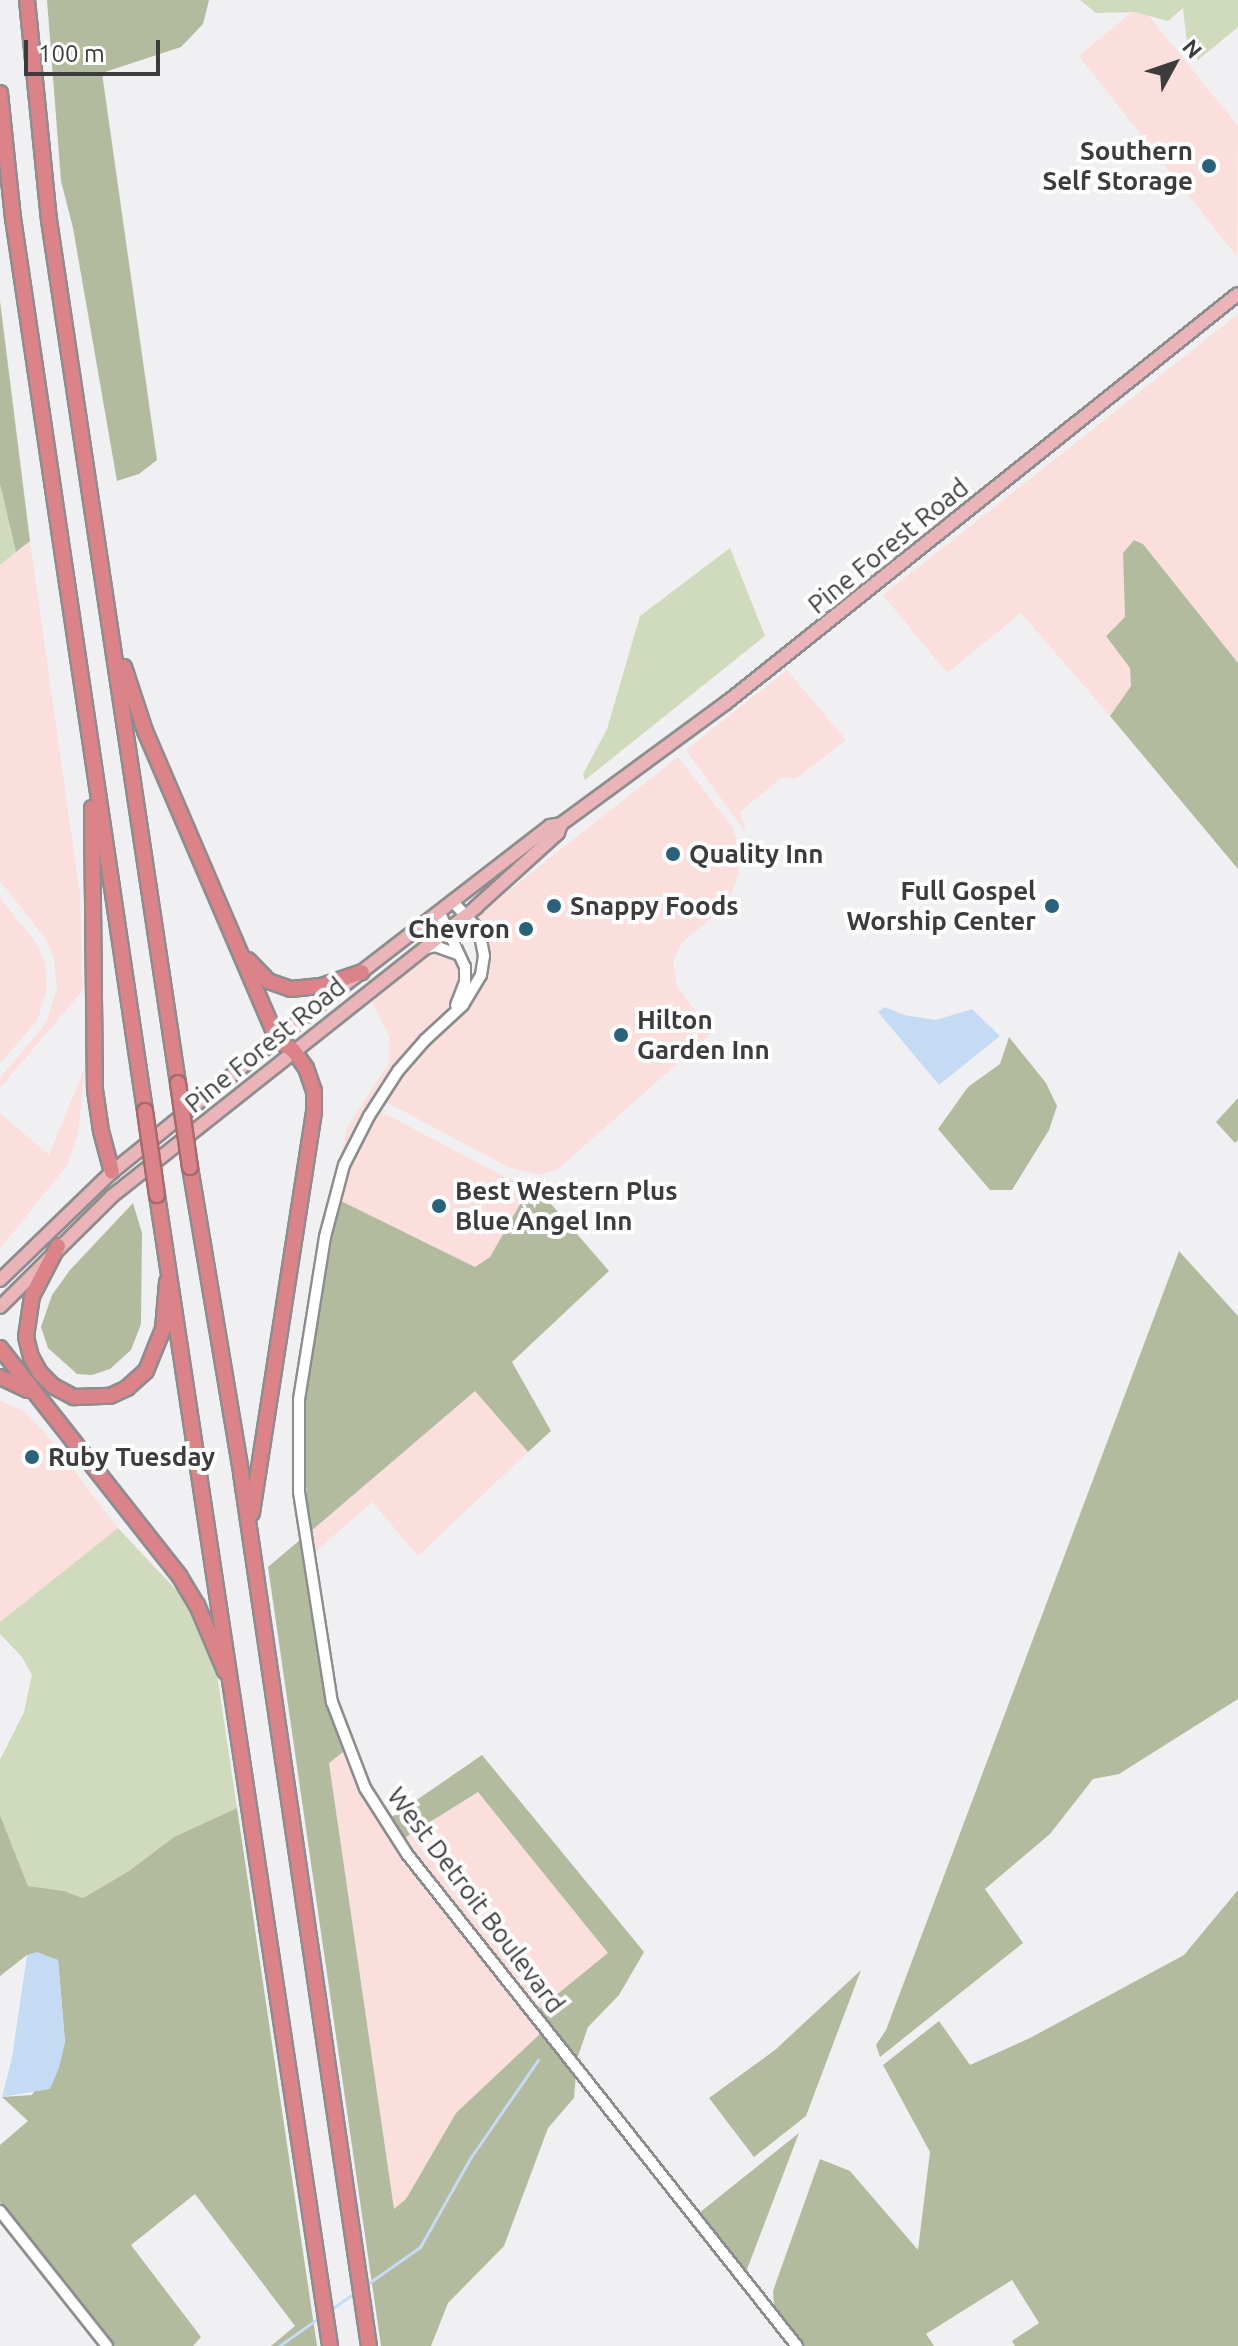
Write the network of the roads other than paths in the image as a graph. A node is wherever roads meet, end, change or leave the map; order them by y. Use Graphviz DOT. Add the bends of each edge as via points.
graph roads {
  1 [pos="27,0"];
  2 [pos="0,93"];
  3 [pos="1238,294"];
  4 [pos="109,618"];
  5 [pos="93,768"];
  6 [pos="561,824"];
  7 [pos="452,901"];
  8 [pos="439,911"];
  9 [pos="465,914"];
  10 [pos="445,930"];
  11 [pos="232,935"];
  12 [pos="418,951"];
  13 [pos="457,954"];
  14 [pos="362,972"];
  15 [pos="452,1013"];
  16 [pos="277,1039"];
  17 [pos="293,1050"];
  18 [pos="112,1172"];
  19 [pos="58,1246"];
  20 [pos="170,1266"];
  21 [pos="0,1280"];
  22 [pos="0,1307"];
  23 [pos="0,1348"];
  24 [pos="0,1377"];
  25 [pos="49,1410"];
  26 [pos="251,1545"];
  27 [pos="233,1691"];
  28 [pos="0,2211"];
  29 [pos="107,2346"];
  30 [pos="330,2346"];
  31 [pos="369,2346"];
  32 [pos="797,2346"];
  1 -- 4 [label="highway" via="49,220"];
  2 -- 5 [label="highway" via="13,218"];
  3 -- 6 [label="main road, Pine Forest Road" via="726,703"];
  4 -- 11 [label="highway" via="145,731"];
  4 -- 26 [label="highway, bridge"];
  5 -- 18 [label="highway" via="95,1090"];
  5 -- 20 [label="highway, bridge"];
  6 -- 7 [label="main road, Pine Forest Road" via="550,826"];
  6 -- 9 [label="main road, Pine Forest Road" via="537,853"];
  7 -- 8 [label="main road, Pine Forest Road"];
  7 -- 9 [label="street, West Detroit Boulevard"];
  8 -- 10 [label="street, West Detroit Boulevard"];
  8 -- 14 [label="main road, Pine Forest Road"];
  9 -- 10 [label="main road, Pine Forest Road"];
  9 -- 15 [label="street, West Detroit Boulevard" via="479,930 483,962 473,991"];
  10 -- 12 [label="main road, Pine Forest Road"];
  10 -- 13 [label="street, West Detroit Boulevard"];
  11 -- 14 [label="highway" via="255,970 291,989 321,986"];
  11 -- 16 [label="highway"];
  12 -- 13 [label="street" via="435,946"];
  12 -- 17 [label="main road, Pine Forest Road"];
  13 -- 15 [label="street, West Detroit Boulevard" via="466,977"];
  14 -- 16 [label="main road, Pine Forest Road"];
  15 -- 32 [label="street, West Detroit Boulevard" via="410,1056 369,1116 344,1165 325,1237 299,1400 297,1450 332,1702 365,1788 407,1854"];
  16 -- 17 [label="highway"];
  16 -- 18 [label="main road, Pine Forest Road"];
  17 -- 19 [label="main road, Pine Forest Road"];
  17 -- 26 [label="highway" via="310,1078 314,1112"];
  18 -- 21 [label="main road, Pine Forest Road"];
  19 -- 20 [label="highway" via="32,1296 27,1345 48,1382 80,1398 116,1394 146,1371 163,1329"];
  19 -- 22 [label="main road, Pine Forest Road"];
  20 -- 27 [label="highway"];
  23 -- 25 [label="highway"];
  24 -- 25 [label="highway" via="19,1383"];
  25 -- 27 [label="highway" via="180,1577"];
  26 -- 31 [label="highway"];
  27 -- 30 [label="highway"];
  28 -- 29 [label="street"];
}
